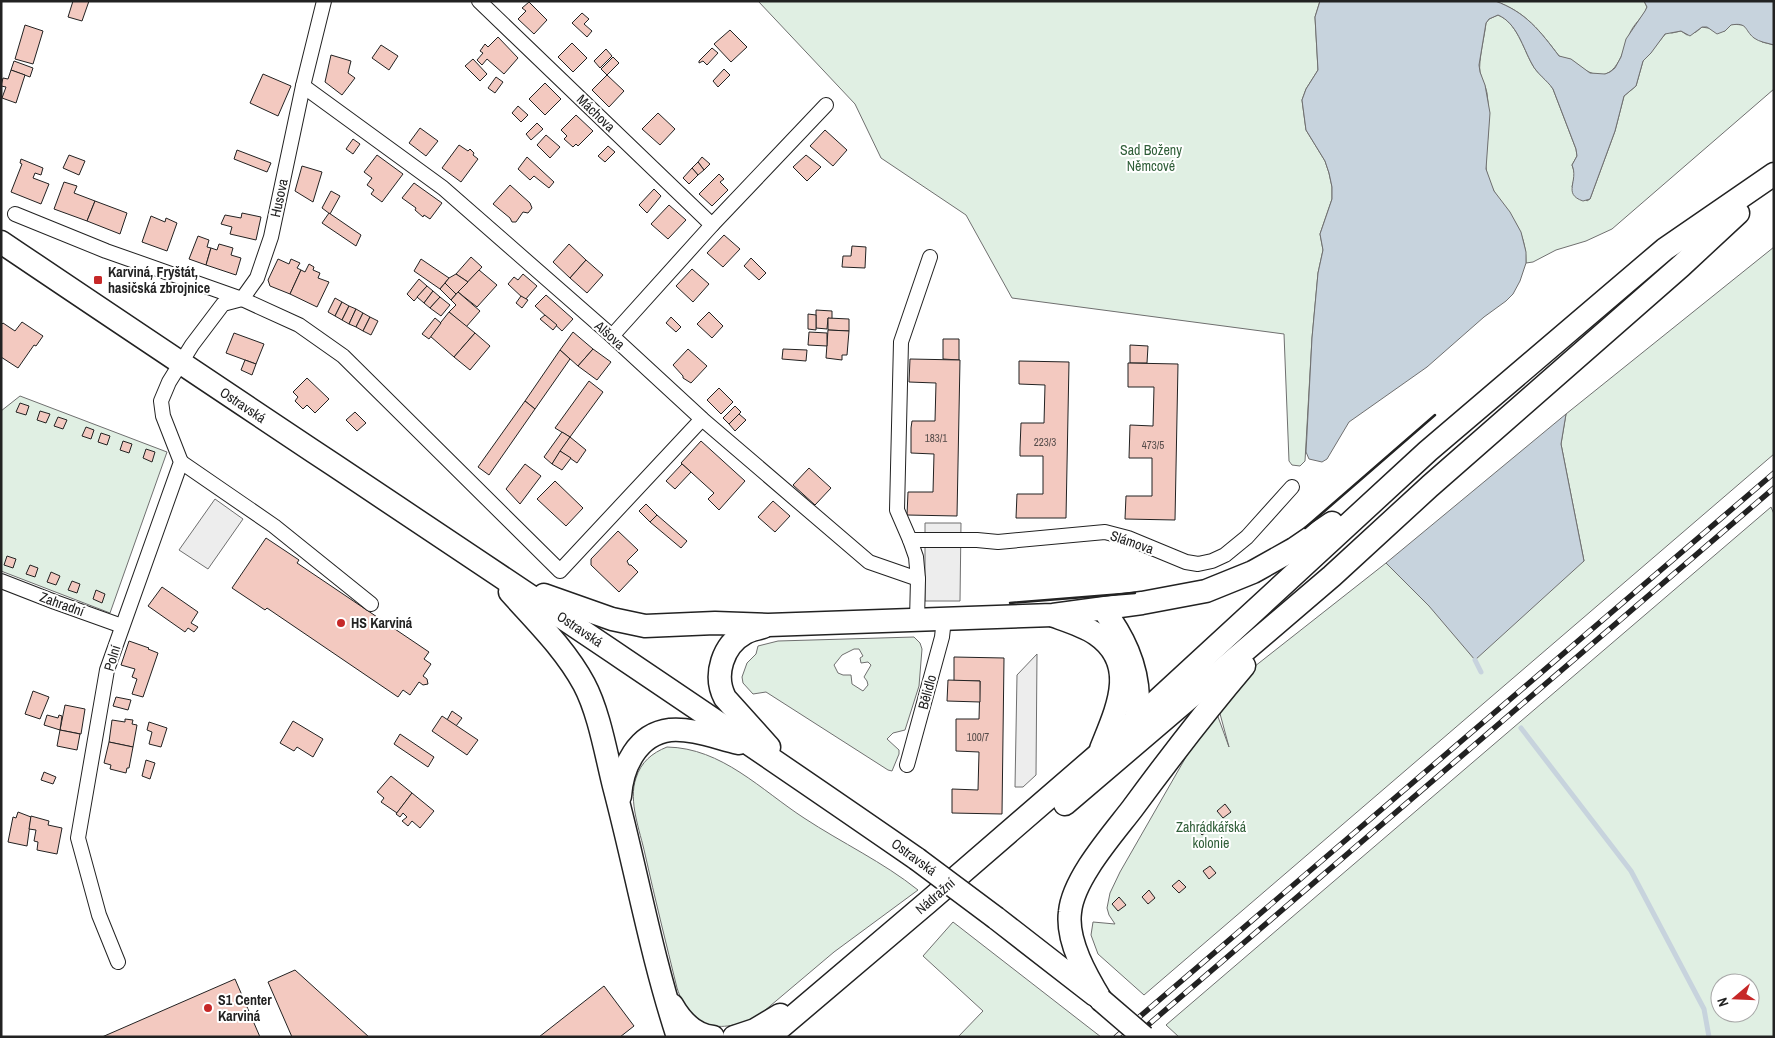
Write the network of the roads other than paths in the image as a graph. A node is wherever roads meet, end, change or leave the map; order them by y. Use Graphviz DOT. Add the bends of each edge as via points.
graph roads {
  1 [pos="324,1"];
  2 [pos="479,1"];
  3 [pos="303,86"];
  4 [pos="826,106"];
  5 [pos="1774,174"];
  6 [pos="1774,180"];
  7 [pos="15,214"];
  8 [pos="712,225"];
  9 [pos="1,242"];
  10 [pos="930,257"];
  11 [pos="242,299"];
  12 [pos="612,336"];
  13 [pos="181,363"];
  14 [pos="702,419"];
  15 [pos="1428,451"];
  16 [pos="181,462"];
  17 [pos="1292,487"];
  18 [pos="910,540"];
  19 [pos="486,566"];
  20 [pos="918,579"];
  21 [pos="1,581"];
  22 [pos="512,584"];
  23 [pos="371,604"];
  24 [pos="1103,609"];
  25 [pos="1290,612"];
  26 [pos="1053,616"];
  27 [pos="944,619"];
  28 [pos="916,620"];
  29 [pos="122,626"];
  30 [pos="768,626"];
  31 [pos="1136,720"];
  32 [pos="754,746"];
  33 [pos="1108,757"];
  34 [pos="907,764"];
  35 [pos="790,771"];
  36 [pos="619,804"];
  37 [pos="118,962"];
  38 [pos="828,986"];
  39 [pos="664,994"];
  40 [pos="1101,1000"];
  41 [pos="675,1032"];
  42 [pos="713,1037"];
  43 [pos="734,1037"];
  44 [pos="769,1037"];
  45 [pos="787,1037"];
  46 [pos="1144,1037"];
  1 -- 3 [label="street, Husova"];
  2 -- 8 [label="street, Máchova"];
  3 -- 11 [label="street, Husova" via="272,237 257,278"];
  3 -- 12 [label="street, Alšova" via="443,188"];
  4 -- 8 [label="street"];
  5 -- 15 [label="main road" via="1665,249"];
  6 -- 25 [label="main road"];
  7 -- 11 [label="street" via="106,251"];
  8 -- 12 [label="street"];
  9 -- 13 [label="main road, Ostravská"];
  10 -- 18 [label="street" via="900,342 897,510"];
  11 -- 13 [label="street" via="223,304"];
  11 -- 14 [label="street" via="299,325 343,356 560,571"];
  12 -- 14 [label="street, Alšova"];
  13 -- 16 [label="street" via="161,401 163,416"];
  13 -- 19 [label="main road, Ostravská"];
  14 -- 20 [label="street, Alšova" via="869,562"];
  15 -- 24 [label="main road" via="1338,519 1253,572 1206,591"];
  15 -- 31 [label="main road"];
  16 -- 23 [label="street" via="274,526"];
  16 -- 29 [label="street, Polní"];
  17 -- 18 [label="street, Slámova" via="1247,537 1225,555 1198,564 1105,532 998,542"];
  18 -- 20 [label="street"];
  19 -- 22 [label="main road, Ostravská"];
  19 -- 36 [label="main road" via="559,646 584,685"];
  20 -- 28 [label="street"];
  21 -- 29 [label="street, Zahradní"];
  22 -- 30 [label="main road" via="636,625 715,623"];
  22 -- 32 [label="main road, Ostravská"];
  24 -- 26 [label="main road"];
  24 -- 31 [label="main road" via="1130,653 1138,687"];
  25 -- 33 [label="main road"];
  25 -- 40 [label="main road" via="1183,740 1109,839 1077,889 1070,912 1071,932 1083,966"];
  26 -- 27 [label="main road"];
  26 -- 33 [label="main road" via="1097,635 1119,663 1122,691"];
  27 -- 28 [label="main road"];
  27 -- 34 [label="street, Bělidlo" via="942,637"];
  28 -- 30 [label="main road"];
  29 -- 37 [label="street, Polní" via="108,670 78,838 99,915"];
  30 -- 35 [label="main road" via="746,633 726,651 722,660 722,692"];
  31 -- 33 [label="main road"];
  32 -- 35 [label="main road, Ostravská"];
  32 -- 36 [label="main road" via="688,731 660,732 632,754 622,777"];
  33 -- 38 [label="main road, Nádražní"];
  33 -- 45 [label="main road" via="962,892"];
  35 -- 40 [label="main road, Ostravská, bridge" via="917,859"];
  36 -- 39 [label="main road"];
  38 -- 43 [label="main road" via="755,1030"];
  38 -- 44 [label="main road, Nádražní"];
  39 -- 41 [label="main road"];
  39 -- 42 [label="main road" via="685,1023"];
  40 -- 46 [label="main road, Ostravská, bridge"];
}
